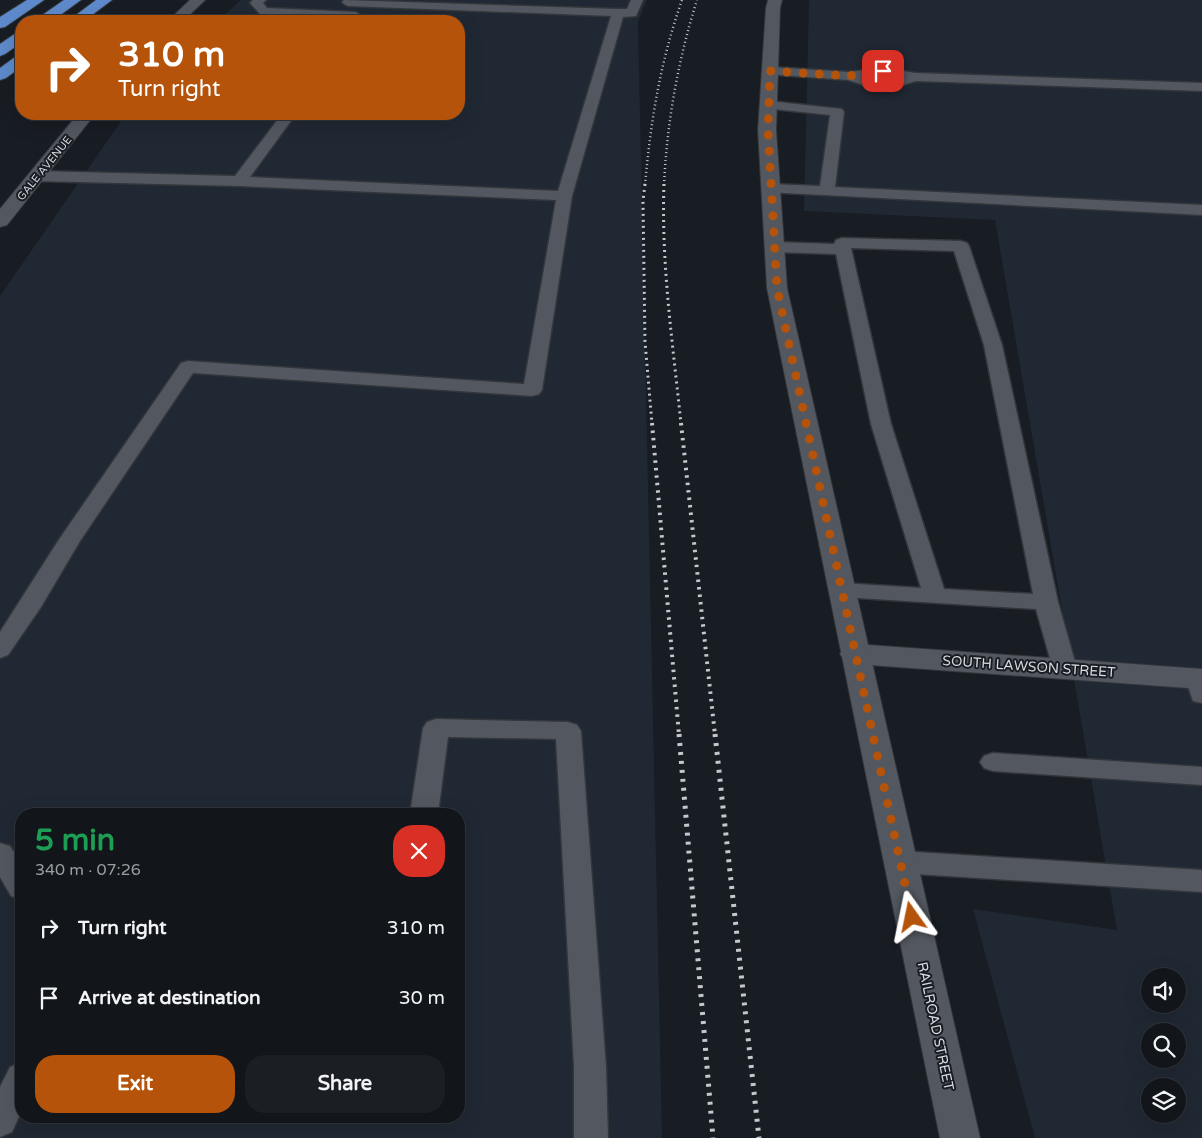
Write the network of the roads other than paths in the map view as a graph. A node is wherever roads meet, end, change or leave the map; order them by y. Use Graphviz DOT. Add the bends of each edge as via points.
graph roads {
  1 [pos="37,0"];
  2 [pos="60,0"];
  3 [pos="74,0"];
  4 [pos="105,0"];
  5 [pos="198,0"];
  6 [pos="260,0"];
  7 [pos="637,0"];
  8 [pos="775,0"];
  9 [pos="346,1"];
  10 [pos="618,13"];
  11 [pos="37,15"];
  12 [pos="52,15"];
  13 [pos="84,15"];
  14 [pos="181,15"];
  15 [pos="315,15"];
  16 [pos="357,15"];
  17 [pos="0,24"];
  18 [pos="15,30"];
  19 [pos="15,40"];
  20 [pos="0,41"];
  21 [pos="0,51"];
  22 [pos="15,64"];
  23 [pos="770,71"];
  24 [pos="0,75"];
  25 [pos="1202,88"];
  26 [pos="769,105"];
  27 [pos="82,120"];
  28 [pos="285,120"];
  29 [pos="37,176"];
  30 [pos="239,181"];
  31 [pos="771,189"];
  32 [pos="827,192"];
  33 [pos="564,196"];
  34 [pos="1202,210"];
  35 [pos="0,221"];
  36 [pos="774,247"];
  37 [pos="843,249"];
  38 [pos="842,590"];
  39 [pos="934,596"];
  40 [pos="1046,602"];
  41 [pos="0,650"];
  42 [pos="855,654"];
  43 [pos="1065,669"];
  44 [pos="1200,684"];
  45 [pos="993,762"];
  46 [pos="1202,776"];
  47 [pos="425,808"];
  48 [pos="0,853"];
  49 [pos="900,862"];
  50 [pos="15,878"];
  51 [pos="1202,881"];
  52 [pos="15,1090"];
  53 [pos="0,1122"];
  54 [pos="591,1138"];
  55 [pos="960,1138"];
  1 -- 17 [label="highway"];
  2 -- 11 [label="highway"];
  3 -- 12 [label="highway"];
  4 -- 13 [label="highway"];
  5 -- 14 [label="street"];
  6 -- 15 [label="lane" via="256,3 264,10"];
  7 -- 10 [label="lane" via="632,13"];
  8 -- 23 [label="street, RAILROAD STREET"];
  9 -- 10 [label="lane"];
  9 -- 16 [label="lane" via="362,7"];
  10 -- 33 [label="lane"];
  18 -- 20 [label="highway"];
  19 -- 21 [label="highway"];
  22 -- 24 [label="highway"];
  23 -- 25 [label="lane" via="850,76 863,81 897,83 916,77"];
  23 -- 26 [label="street, RAILROAD STREET"];
  26 -- 31 [label="street, RAILROAD STREET"];
  26 -- 32 [label="lane" via="838,112"];
  27 -- 29 [label="street, GALE AVENUE"];
  28 -- 30 [label="lane"];
  29 -- 30 [label="lane"];
  29 -- 35 [label="street, GALE AVENUE"];
  30 -- 33 [label="lane"];
  31 -- 32 [label="lane"];
  31 -- 36 [label="street, RAILROAD STREET"];
  32 -- 34 [label="lane"];
  33 -- 41 [label="lane" via="532,390 188,367"];
  36 -- 37 [label="lane"];
  36 -- 38 [label="street, RAILROAD STREET" via="777,288"];
  37 -- 39 [label="lane" via="881,424"];
  37 -- 40 [label="lane" via="842,243 961,246 993,345"];
  38 -- 39 [label="lane"];
  38 -- 42 [label="street, RAILROAD STREET"];
  39 -- 40 [label="lane"];
  40 -- 43 [label="lane"];
  42 -- 43 [label="street, SOUTH LAWSON STREET"];
  42 -- 49 [label="street, RAILROAD STREET"];
  43 -- 44 [label="street, SOUTH LAWSON STREET"];
  45 -- 46 [label="lane"];
  47 -- 54 [label="lane" via="436,728 568,731 590,1067"];
  48 -- 50 [label="lane"];
  49 -- 51 [label="lane"];
  49 -- 55 [label="street, RAILROAD STREET"];
  52 -- 53 [label="lane"];
}
